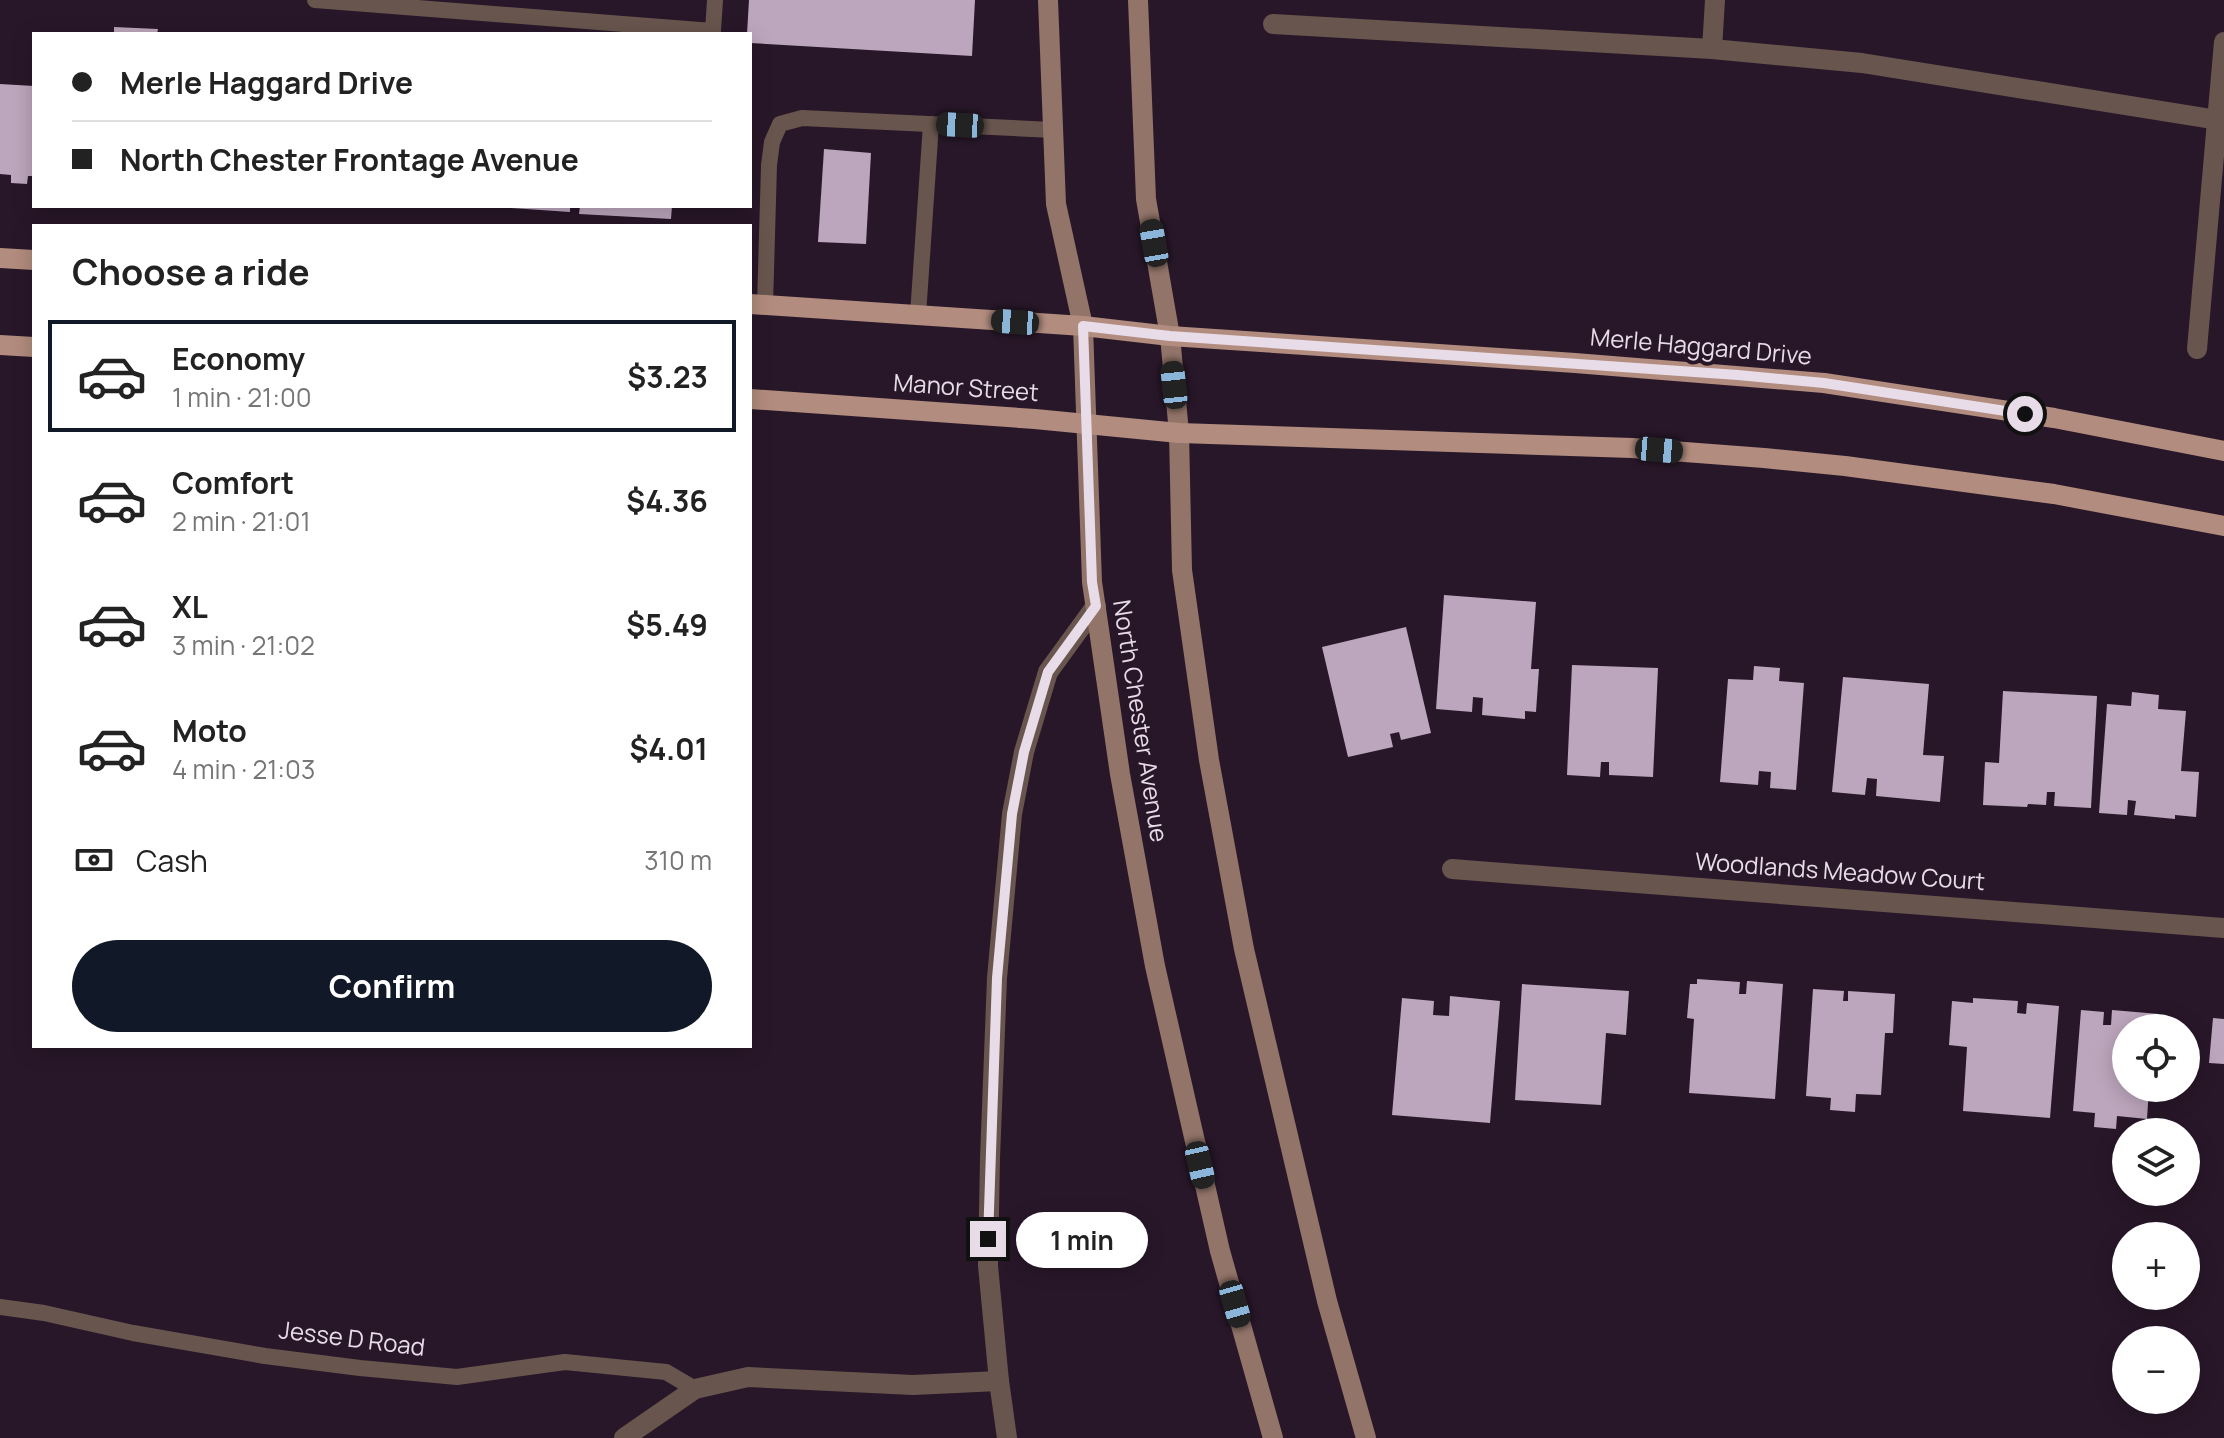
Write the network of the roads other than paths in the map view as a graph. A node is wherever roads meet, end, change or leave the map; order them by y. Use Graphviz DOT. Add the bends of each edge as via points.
graph roads {
  1 [pos="315,0"];
  2 [pos="715,0"];
  3 [pos="1048,0"];
  4 [pos="1138,0"];
  5 [pos="1715,0"];
  6 [pos="1273,24"];
  7 [pos="2224,42"];
  8 [pos="1712,49"];
  9 [pos="2218,120"];
  10 [pos="931,124"];
  11 [pos="1053,130"];
  12 [pos="0,258"];
  13 [pos="32,260"];
  14 [pos="757,305"];
  15 [pos="918,315"];
  16 [pos="1083,326"];
  17 [pos="1170,336"];
  18 [pos="0,345"];
  19 [pos="32,347"];
  20 [pos="2197,349"];
  21 [pos="752,399"];
  22 [pos="1087,425"];
  23 [pos="1179,433"];
  24 [pos="2224,451"];
  25 [pos="2224,526"];
  26 [pos="1096,606"];
  27 [pos="1452,869"];
  28 [pos="2224,928"];
  29 [pos="0,1307"];
  30 [pos="999,1381"];
  31 [pos="695,1389"];
  32 [pos="624,1438"];
  33 [pos="1007,1438"];
  34 [pos="1273,1438"];
  35 [pos="1366,1438"];
  1 -- 2 [label="lane" via="713,31"];
  3 -- 11 [label="main road, North Chester Avenue"];
  4 -- 17 [label="main road" via="1146,199"];
  5 -- 8 [label="street"];
  6 -- 8 [label="street"];
  7 -- 9 [label="street"];
  8 -- 9 [label="street" via="1862,63"];
  9 -- 20 [label="street"];
  10 -- 11 [label="lane"];
  10 -- 14 [label="lane" via="802,118 780,124 769,165"];
  10 -- 15 [label="lane"];
  11 -- 16 [label="main road, North Chester Avenue" via="1056,204"];
  12 -- 13 [label="main road"];
  14 -- 15 [label="main road"];
  15 -- 16 [label="main road"];
  16 -- 17 [label="main road"];
  16 -- 22 [label="main road, North Chester Avenue"];
  17 -- 23 [label="main road"];
  17 -- 24 [label="main road, Merle Haggard Drive" via="1824,383 2054,418"];
  18 -- 19 [label="main road"];
  21 -- 22 [label="main road, Manor Street"];
  22 -- 23 [label="main road, Manor Street"];
  22 -- 26 [label="main road, North Chester Avenue"];
  23 -- 25 [label="main road" via="1632,448 1764,458 2054,494"];
  23 -- 35 [label="main road" via="1182,570 1241,933 1327,1301"];
  26 -- 30 [label="street" via="1048,672 1012,814 997,978 990,1158 988,1266"];
  26 -- 34 [label="main road, North Chester Avenue" via="1155,966 1220,1251"];
  27 -- 28 [label="street, Woodlands Meadow Court"];
  29 -- 31 [label="lane, Jesse D Road" via="360,1368 457,1377 565,1362 666,1372"];
  30 -- 31 [label="street" via="913,1385 748,1377"];
  30 -- 33 [label="street"];
  31 -- 32 [label="street"];
}
